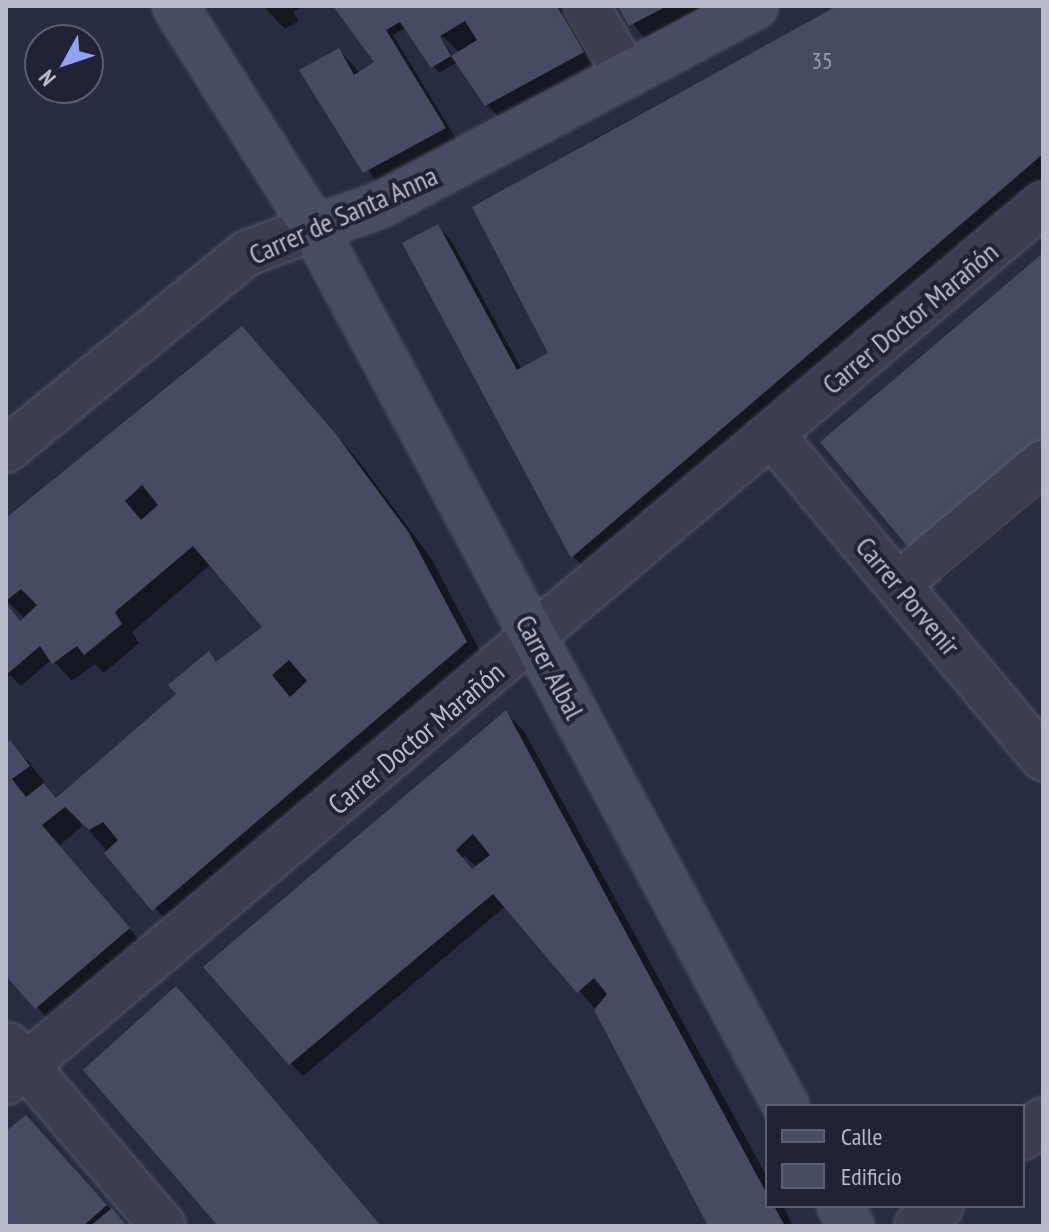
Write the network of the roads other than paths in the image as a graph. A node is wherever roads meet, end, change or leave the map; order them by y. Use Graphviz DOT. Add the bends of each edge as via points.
graph roads {
  1 [pos="175,6"];
  2 [pos="586,6"];
  3 [pos="755,6"];
  4 [pos="627,75"];
  5 [pos="1043,204"];
  6 [pos="314,228"];
  7 [pos="772,435"];
  8 [pos="6,450"];
  9 [pos="1043,463"];
  10 [pos="919,567"];
  11 [pos="534,638"];
  12 [pos="1043,758"];
  13 [pos="12,1064"];
  14 [pos="785,1104"];
  15 [pos="1043,1120"];
  16 [pos="1025,1135"];
  17 [pos="841,1208"];
  18 [pos="939,1208"];
  19 [pos="163,1226"];
  20 [pos="851,1226"];
  21 [pos="917,1226"];
  1 -- 6 [label="street, Carrer Albal"];
  2 -- 4 [label="street"];
  3 -- 4 [label="street, Carrer de Santa Anna"];
  4 -- 6 [label="street, Carrer de Santa Anna" via="378,206"];
  5 -- 7 [label="street, Carrer Doctor Marañón"];
  6 -- 8 [label="street, Carrer de Santa Anna" via="247,253"];
  6 -- 11 [label="street, Carrer Albal"];
  7 -- 11 [label="street, Carrer Doctor Marañón"];
  7 -- 12 [label="street, Carrer Porvenir"];
  9 -- 10 [label="street"];
  11 -- 13 [label="street, Carrer Doctor Marañón"];
  11 -- 14 [label="street, Carrer Albal"];
  13 -- 19 [label="street"];
  15 -- 16 [label="street"];
  17 -- 20 [label="street"];
  18 -- 21 [label="street"];
}
